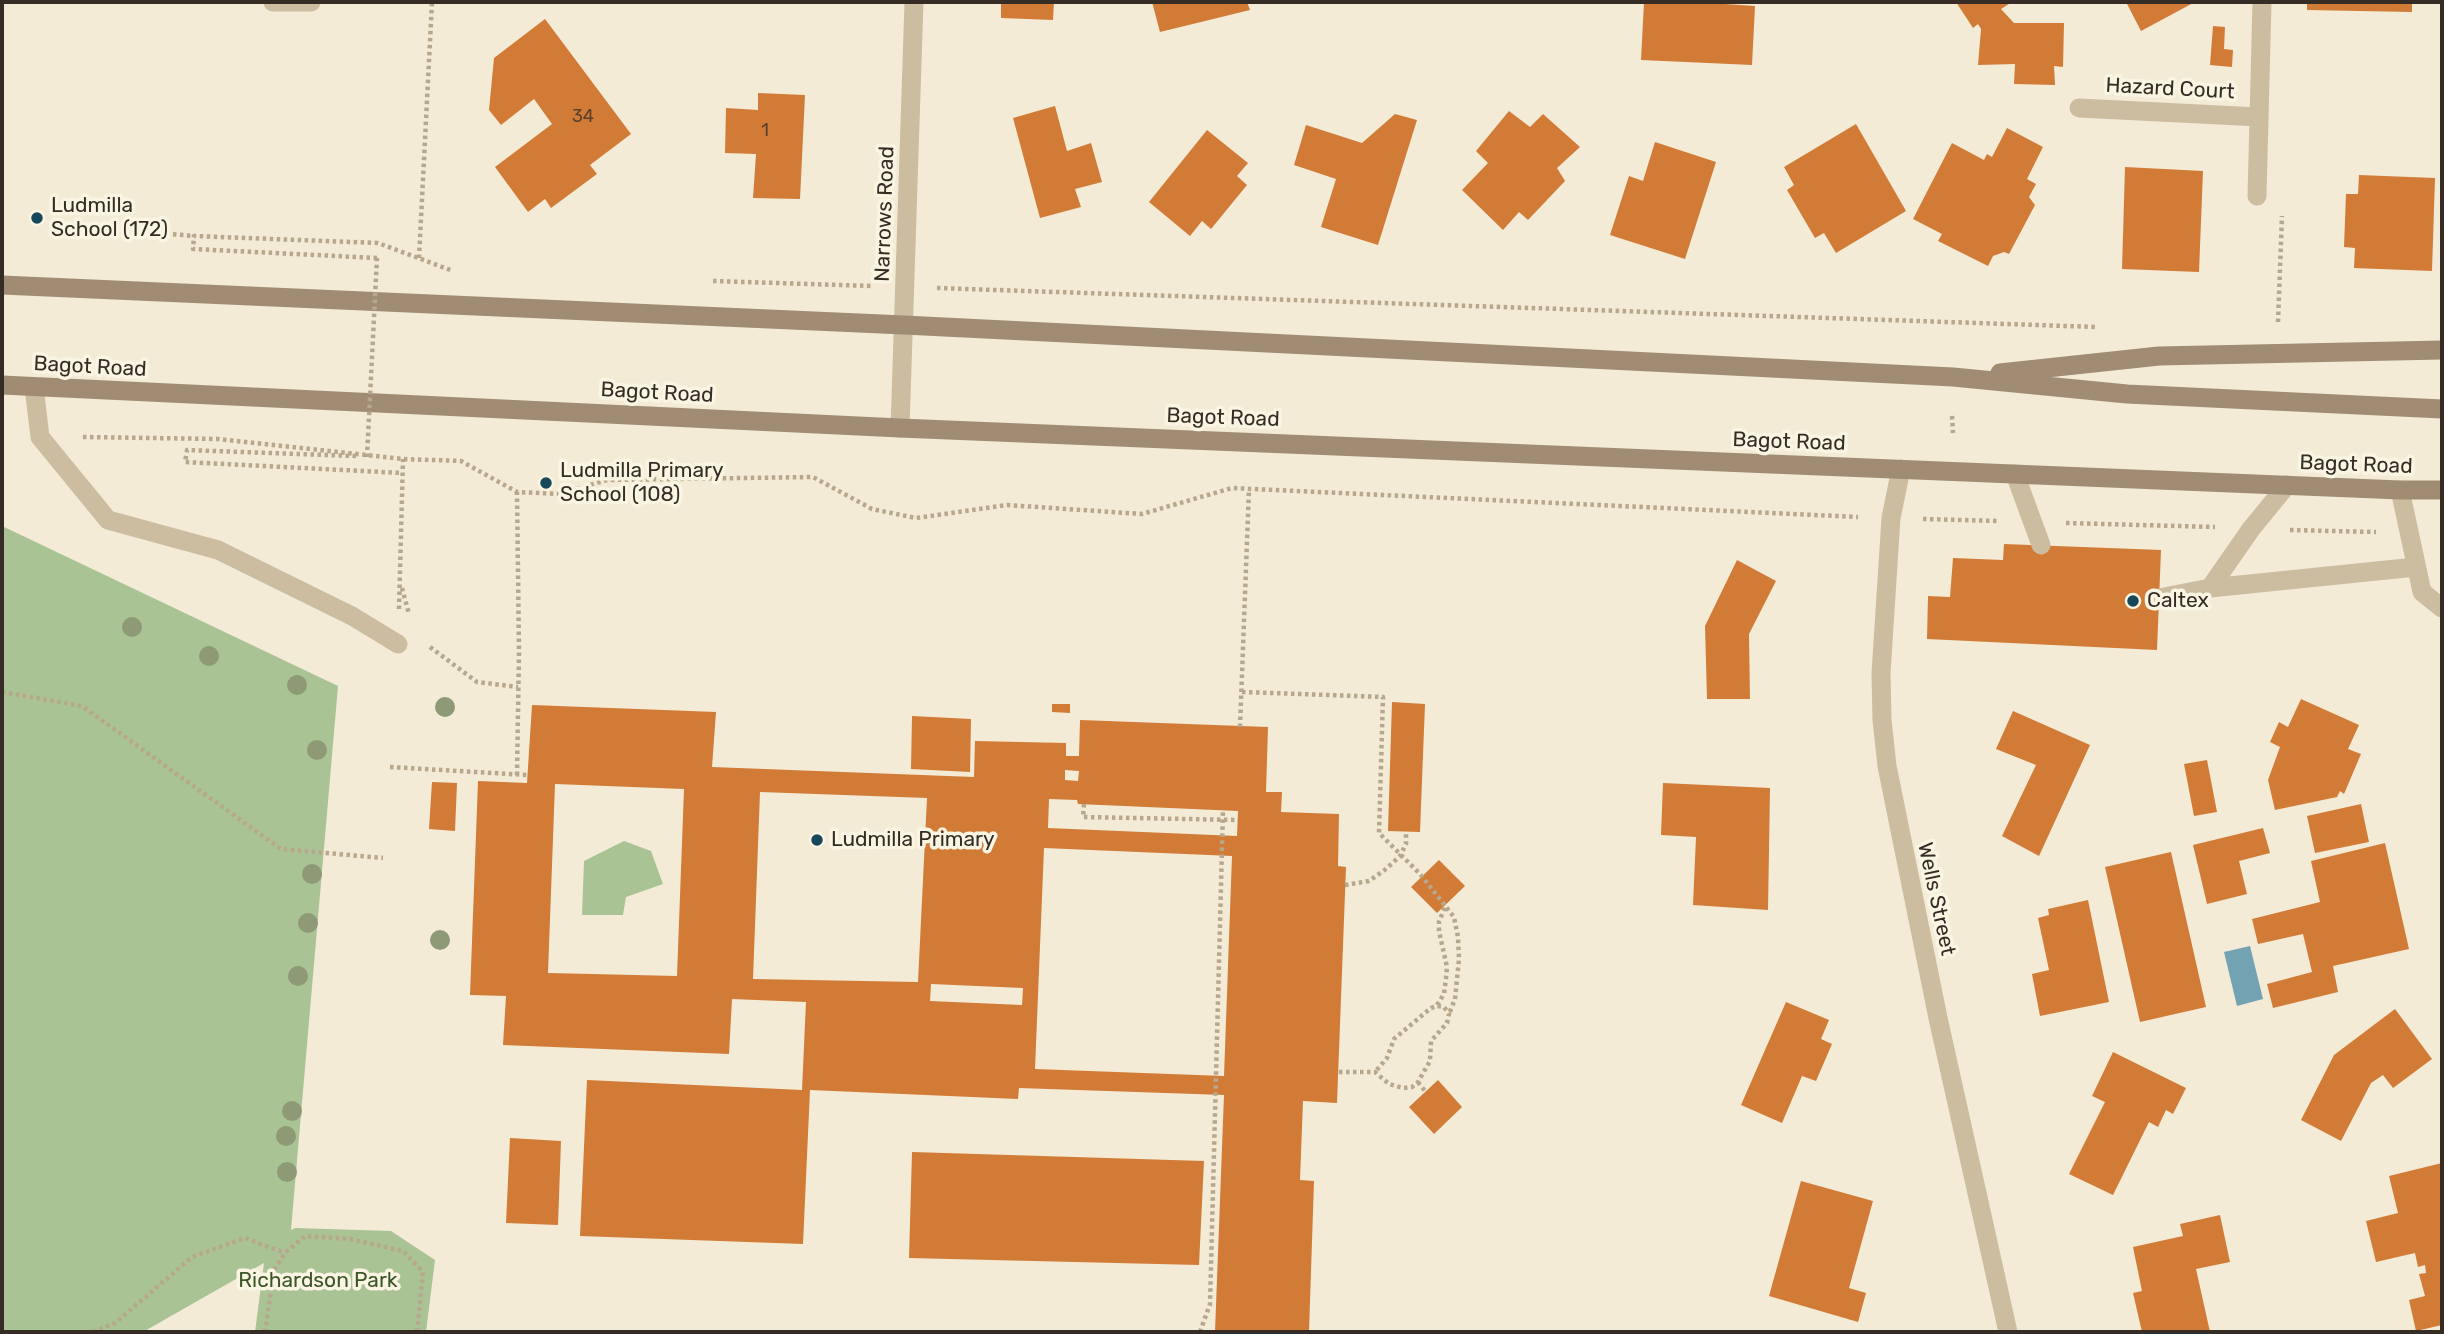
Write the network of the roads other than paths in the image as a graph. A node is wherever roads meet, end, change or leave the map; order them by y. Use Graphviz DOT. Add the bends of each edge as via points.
graph roads {
  1 [pos="273,2"];
  2 [pos="311,2"];
  3 [pos="914,2"];
  4 [pos="2262,2"];
  5 [pos="2079,108"];
  6 [pos="2259,117"];
  7 [pos="2257,196"];
  8 [pos="2,285"];
  9 [pos="904,325"];
  10 [pos="2442,350"];
  11 [pos="1960,378"];
  12 [pos="2,385"];
  13 [pos="34,387"];
  14 [pos="2442,409"];
  15 [pos="900,428"];
  16 [pos="1900,469"];
  17 [pos="2015,474"];
  18 [pos="2287,485"];
  19 [pos="2400,490"];
  20 [pos="2442,490"];
  21 [pos="2040,545"];
  22 [pos="2416,567"];
  23 [pos="2210,588"];
  24 [pos="2159,598"];
  25 [pos="2442,608"];
  26 [pos="398,644"];
  27 [pos="2007,1332"];
  1 -- 2 [label="street"];
  3 -- 9 [label="street, Narrows Road"];
  4 -- 6 [label="street, Hazard Court"];
  5 -- 6 [label="street, Hazard Court"];
  6 -- 7 [label="street, Hazard Court"];
  8 -- 9 [label="main road"];
  9 -- 11 [label="main road"];
  9 -- 15 [label="street, Narrows Road"];
  10 -- 11 [label="main road" via="2160,356"];
  11 -- 14 [label="main road" via="2127,394"];
  12 -- 13 [label="main road, Bagot Road"];
  13 -- 15 [label="main road, Bagot Road"];
  13 -- 26 [label="street" via="40,437 108,520 218,551 352,616"];
  15 -- 16 [label="main road, Bagot Road"];
  16 -- 17 [label="main road, Bagot Road"];
  16 -- 27 [label="street, Wells Street" via="1891,518 1881,673 1887,766"];
  17 -- 18 [label="main road, Bagot Road"];
  17 -- 21 [label="street"];
  18 -- 19 [label="main road, Bagot Road"];
  18 -- 23 [label="street"];
  19 -- 20 [label="main road, Bagot Road"];
  19 -- 22 [label="street"];
  22 -- 23 [label="street"];
  22 -- 25 [label="street" via="2422,592"];
  23 -- 24 [label="street"];
}
